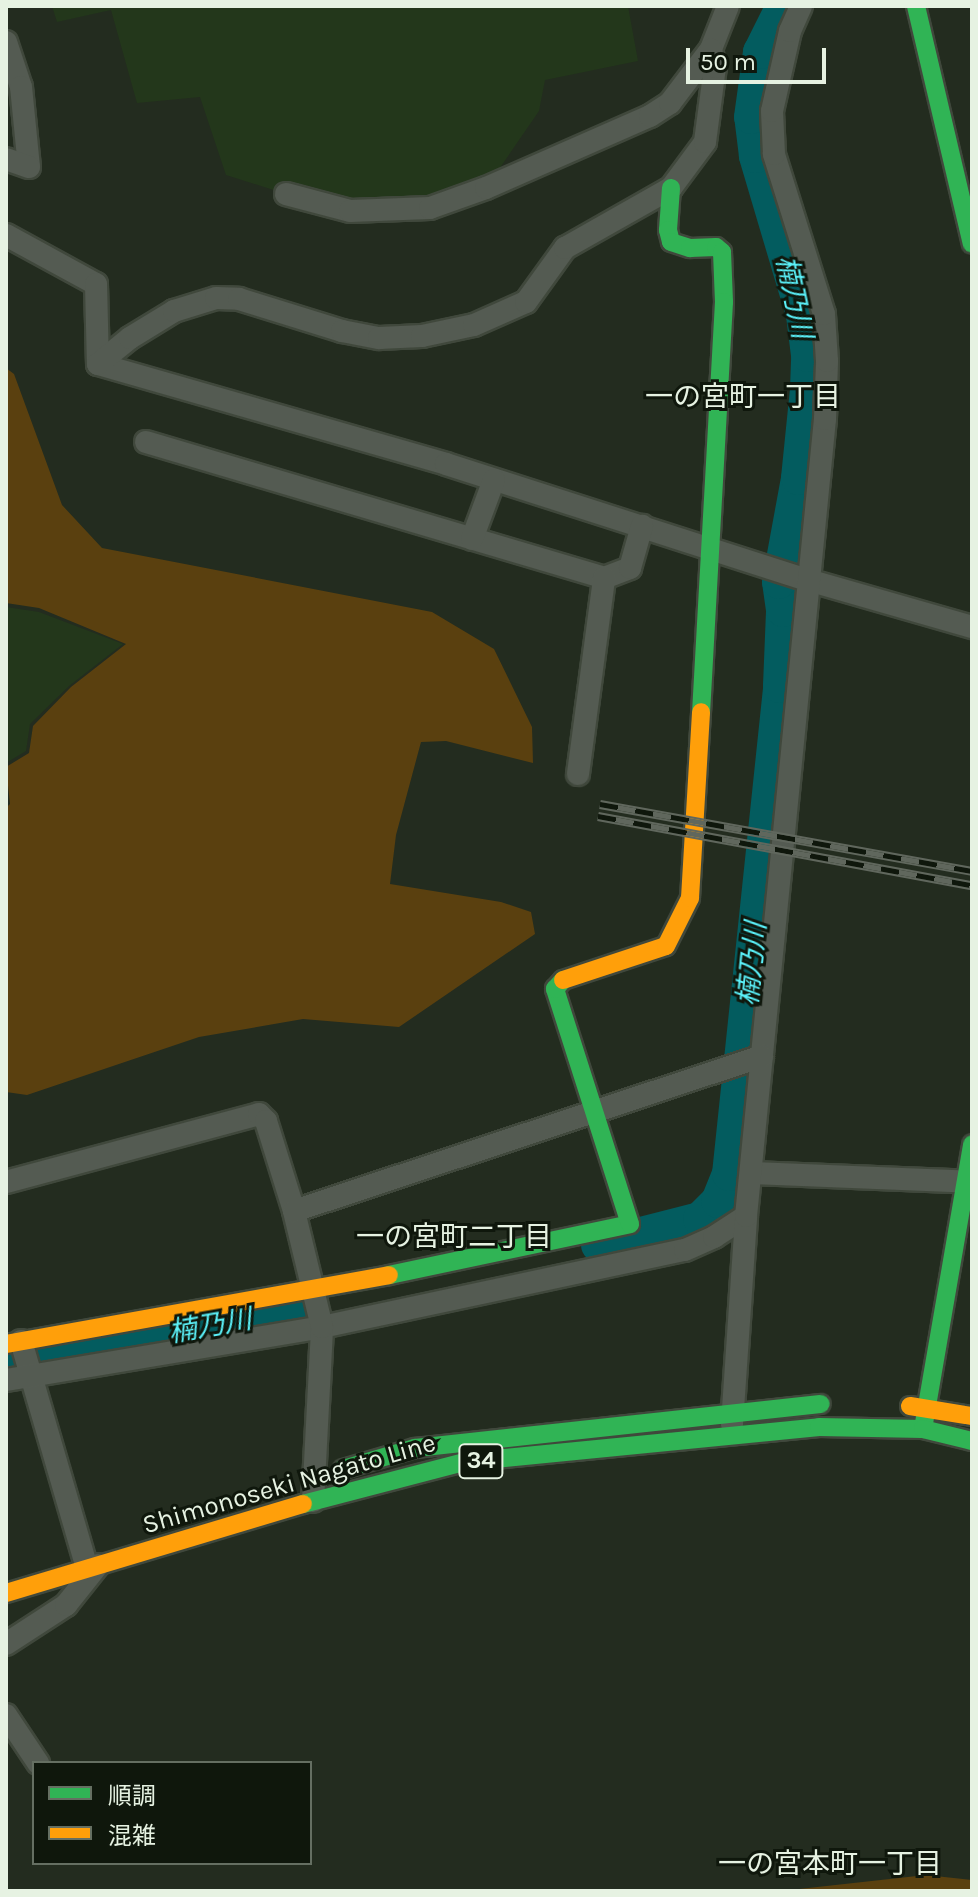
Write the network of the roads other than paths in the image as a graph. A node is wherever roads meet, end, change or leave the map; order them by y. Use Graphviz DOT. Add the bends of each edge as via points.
graph roads {
  1 [pos="728,6"];
  2 [pos="801,6"];
  3 [pos="916,6"];
  4 [pos="6,42"];
  5 [pos="711,49"];
  6 [pos="6,159"];
  7 [pos="671,188"];
  8 [pos="286,194"];
  9 [pos="6,235"];
  10 [pos="972,244"];
  11 [pos="98,364"];
  12 [pos="146,442"];
  13 [pos="494,480"];
  14 [pos="642,526"];
  15 [pos="472,539"];
  16 [pos="710,547"];
  17 [pos="604,578"];
  18 [pos="808,580"];
  19 [pos="972,627"];
  20 [pos="578,774"];
  21 [pos="762,1056"];
  22 [pos="596,1110"];
  23 [pos="972,1144"];
  24 [pos="751,1173"];
  25 [pos="6,1182"];
  26 [pos="969,1182"];
  27 [pos="294,1211"];
  28 [pos="746,1216"];
  29 [pos="315,1291"];
  30 [pos="322,1327"];
  31 [pos="14,1342"];
  32 [pos="30,1374"];
  33 [pos="6,1380"];
  34 [pos="840,1404"];
  35 [pos="890,1406"];
  36 [pos="927,1407"];
  37 [pos="733,1412"];
  38 [pos="972,1416"];
  39 [pos="923,1429"];
  40 [pos="731,1436"];
  41 [pos="972,1441"];
  42 [pos="307,1479"];
  43 [pos="313,1501"];
  44 [pos="86,1555"];
  45 [pos="6,1593"];
  46 [pos="6,1644"];
  47 [pos="6,1715"];
  48 [pos="37,1761"];
  1 -- 5 [label="street"];
  2 -- 18 [label="street" via="785,46 772,111 774,154 824,314 825,419"];
  3 -- 10 [label="street"];
  4 -- 6 [label="street" via="21,87 29,167"];
  5 -- 7 [label="street" via="715,67 705,142"];
  5 -- 8 [label="street" via="670,103 650,116 430,208 350,211"];
  7 -- 11 [label="street" via="565,248 526,302 474,325 379,338 239,299 216,298 174,311"];
  7 -- 16 [label="street" via="671,242 722,252 724,302"];
  9 -- 11 [label="street" via="96,284"];
  11 -- 13 [label="street"];
  12 -- 15 [label="street"];
  13 -- 14 [label="street"];
  13 -- 15 [label="street"];
  14 -- 16 [label="street"];
  14 -- 17 [label="street" via="630,568"];
  15 -- 17 [label="street"];
  16 -- 18 [label="street"];
  16 -- 22 [label="street" via="690,898 666,946 559,981 555,989"];
  17 -- 20 [label="street"];
  18 -- 19 [label="street"];
  18 -- 21 [label="street"];
  21 -- 22 [label="street"];
  21 -- 24 [label="street"];
  22 -- 27 [label="street"];
  22 -- 29 [label="street" via="630,1224"];
  23 -- 26 [label="street"];
  24 -- 26 [label="street"];
  24 -- 28 [label="street"];
  25 -- 27 [label="street" via="259,1114 266,1121"];
  26 -- 36 [label="street"];
  27 -- 29 [label="street"];
  28 -- 30 [label="street" via="685,1250"];
  28 -- 37 [label="street"];
  29 -- 30 [label="street"];
  29 -- 31 [label="street"];
  30 -- 32 [label="street"];
  30 -- 42 [label="street"];
  31 -- 32 [label="street"];
  32 -- 33 [label="street"];
  32 -- 44 [label="street"];
  34 -- 37 [label="street, Shimonoseki Nagato Line / 34"];
  35 -- 36 [label="street"];
  36 -- 38 [label="street"];
  36 -- 39 [label="street"];
  37 -- 40 [label="street"];
  37 -- 42 [label="street, Shimonoseki Nagato Line / 34" via="415,1448"];
  39 -- 40 [label="street, Shimonoseki Nagato Line / 34" via="819,1427"];
  39 -- 41 [label="street, Shimonoseki Nagato Line / 34"];
  40 -- 43 [label="street, Shimonoseki Nagato Line / 34" via="464,1462"];
  42 -- 43 [label="street"];
  43 -- 44 [label="street, Shimonoseki Nagato Line / 34"];
  44 -- 45 [label="street, Shimonoseki Nagato Line / 34"];
  44 -- 46 [label="street" via="66,1605"];
  47 -- 48 [label="street"];
}
